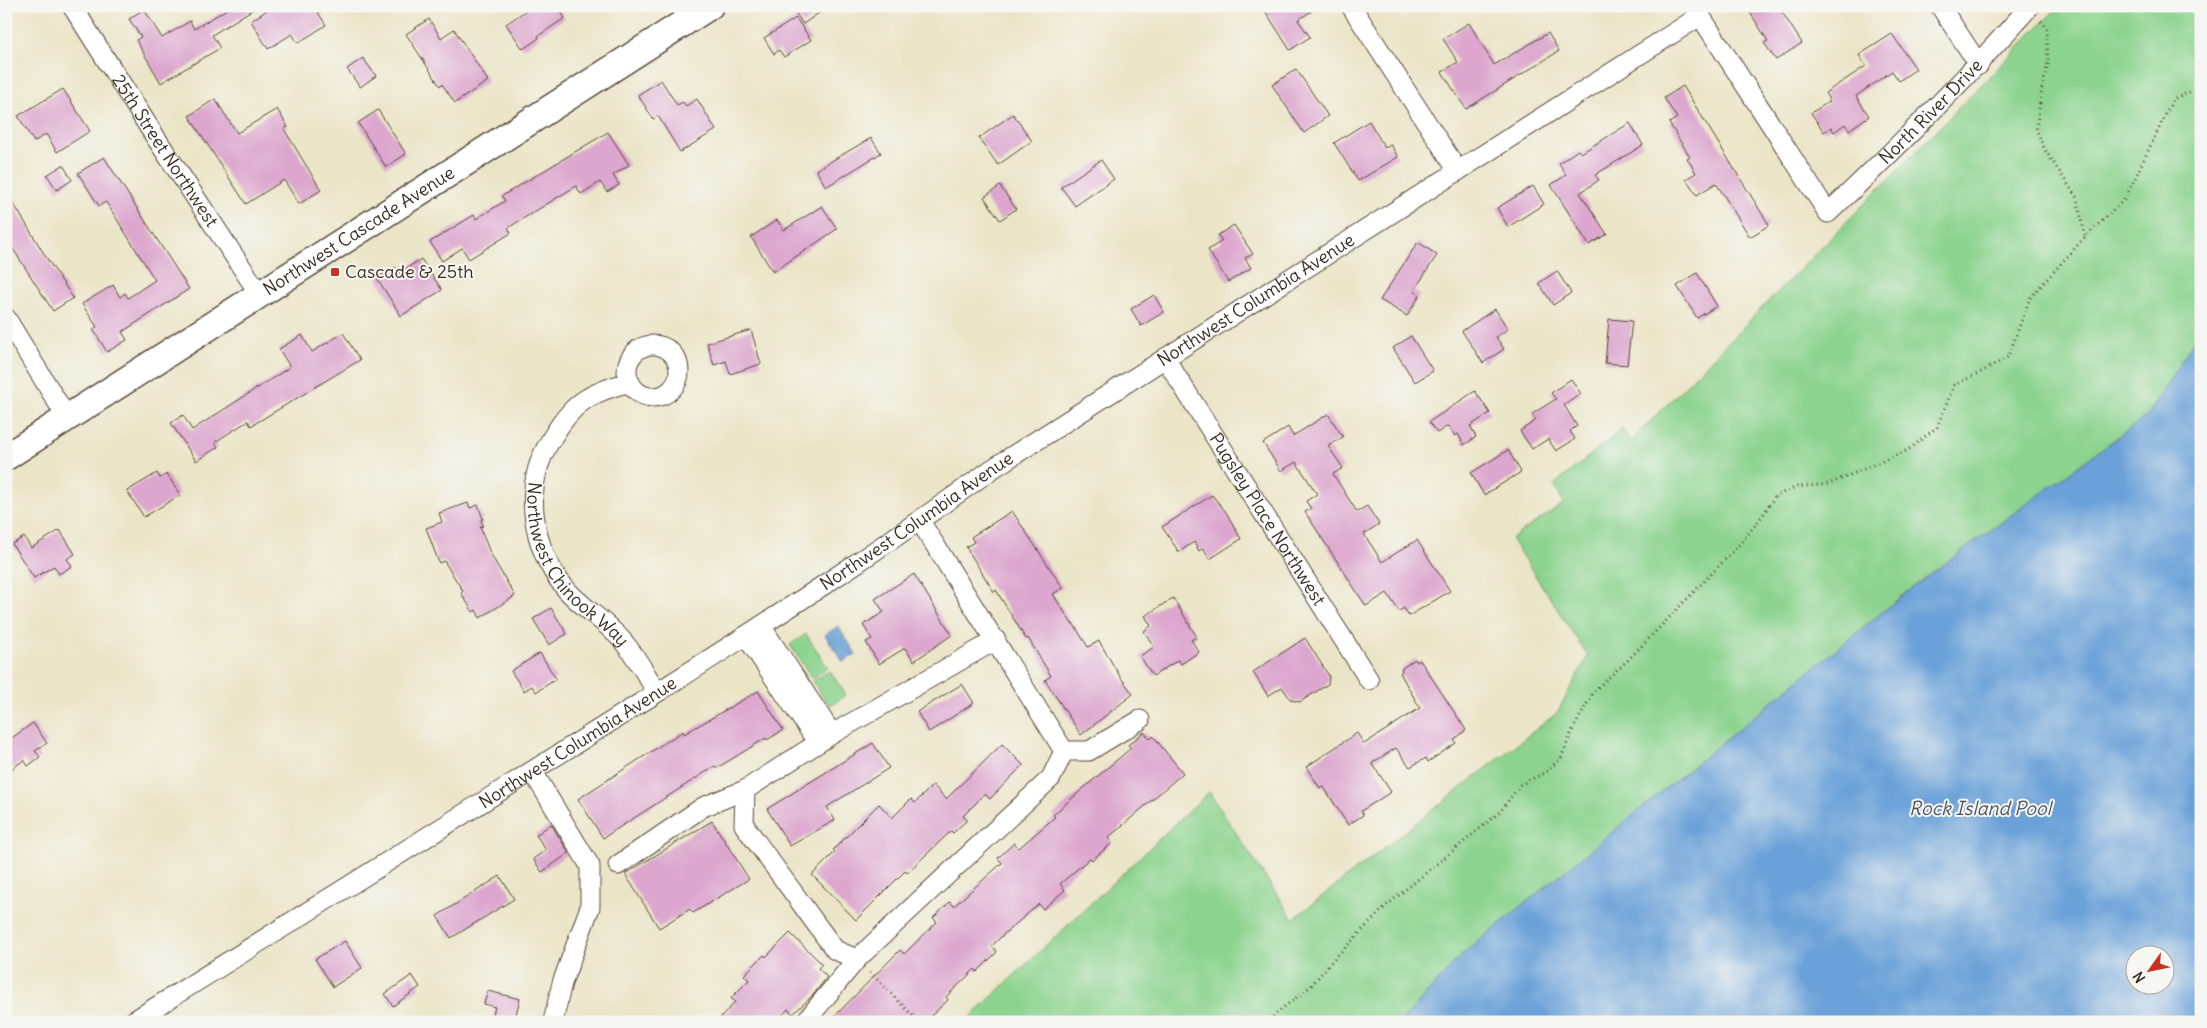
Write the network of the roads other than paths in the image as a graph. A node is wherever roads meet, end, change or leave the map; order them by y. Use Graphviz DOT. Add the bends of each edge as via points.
graph roads {
  1 [pos="72,6"];
  2 [pos="710,6"];
  3 [pos="1352,6"];
  4 [pos="1940,6"];
  5 [pos="2030,7"];
  6 [pos="1697,11"];
  7 [pos="1979,65"];
  8 [pos="1458,171"];
  9 [pos="260,295"];
  10 [pos="6,318"];
  11 [pos="1166,358"];
  12 [pos="630,382"];
  13 [pos="67,418"];
  14 [pos="6,457"];
  15 [pos="920,521"];
  16 [pos="753,631"];
  17 [pos="996,640"];
  18 [pos="1369,680"];
  19 [pos="657,692"];
  20 [pos="1140,720"];
  21 [pos="825,739"];
  22 [pos="1064,751"];
  23 [pos="533,772"];
  24 [pos="746,790"];
  25 [pos="618,865"];
  26 [pos="857,959"];
  27 [pos="132,1022"];
  28 [pos="553,1022"];
  29 [pos="805,1022"];
  1 -- 9 [label="street, 25th Street Northwest"];
  2 -- 9 [label="street, Northwest Cascade Avenue"];
  3 -- 8 [label="street"];
  4 -- 7 [label="street"];
  5 -- 7 [label="street, North River Drive"];
  6 -- 7 [label="street, North River Drive" via="1828,213"];
  6 -- 8 [label="street, Northwest Columbia Avenue"];
  8 -- 11 [label="street, Northwest Columbia Avenue"];
  9 -- 13 [label="street, Northwest Cascade Avenue"];
  10 -- 13 [label="street"];
  11 -- 15 [label="street, Northwest Columbia Avenue" via="992,469"];
  11 -- 18 [label="street, Pugsley Place Northwest"];
  12 -- 19 [label="street, Northwest Chinook Way" via="585,398 561,420 542,454 534,487 534,517 543,553 565,588 626,644"];
  13 -- 14 [label="street, Northwest Cascade Avenue"];
  15 -- 16 [label="street, Northwest Columbia Avenue"];
  15 -- 17 [label="street"];
  16 -- 19 [label="street, Northwest Columbia Avenue"];
  16 -- 21 [label="street"];
  17 -- 21 [label="street"];
  17 -- 22 [label="street"];
  19 -- 23 [label="street, Northwest Columbia Avenue"];
  20 -- 22 [label="street" via="1089,751"];
  21 -- 24 [label="street"];
  22 -- 26 [label="street" via="1051,778"];
  23 -- 27 [label="street, Northwest Columbia Avenue"];
  23 -- 28 [label="street" via="590,866 590,907 562,983"];
  24 -- 25 [label="street" via="703,806"];
  24 -- 26 [label="street" via="744,825 835,950"];
  26 -- 29 [label="street"];
}
